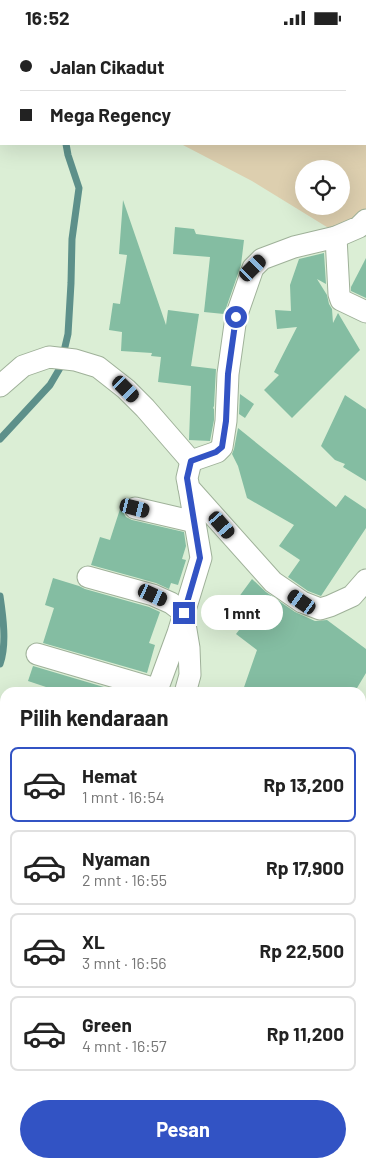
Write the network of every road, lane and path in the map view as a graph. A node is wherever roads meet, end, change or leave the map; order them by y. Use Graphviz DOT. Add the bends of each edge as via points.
graph roads {
  1 [pos="366,220"];
  2 [pos="336,237"];
  3 [pos="366,312"];
  4 [pos="0,386"];
  5 [pos="191,461"];
  6 [pos="189,488"];
  7 [pos="135,508"];
  8 [pos="195,523"];
  9 [pos="88,577"];
  10 [pos="366,580"];
  11 [pos="184,613"];
  12 [pos="38,654"];
  13 [pos="143,687"];
  14 [pos="158,687"];
  15 [pos="187,687"];
  1 -- 2 [label="street" via="359,227"];
  2 -- 3 [label="street" via="339,295 341,300"];
  2 -- 5 [label="street" via="294,247 262,259 253,268 236,317 222,447"];
  4 -- 5 [label="street" via="23,366 49,357 98,367 146,408"];
  5 -- 6 [label="street" via="187,478"];
  6 -- 8 [label="street"];
  6 -- 10 [label="street" via="273,582 302,602 320,609 330,606 352,596"];
  7 -- 8 [label="street"];
  8 -- 11 [label="street" via="200,558"];
  9 -- 11 [label="street" via="153,595"];
  11 -- 14 [label="street"];
  11 -- 15 [label="street" via="189,648"];
  12 -- 13 [label="street"];
}
